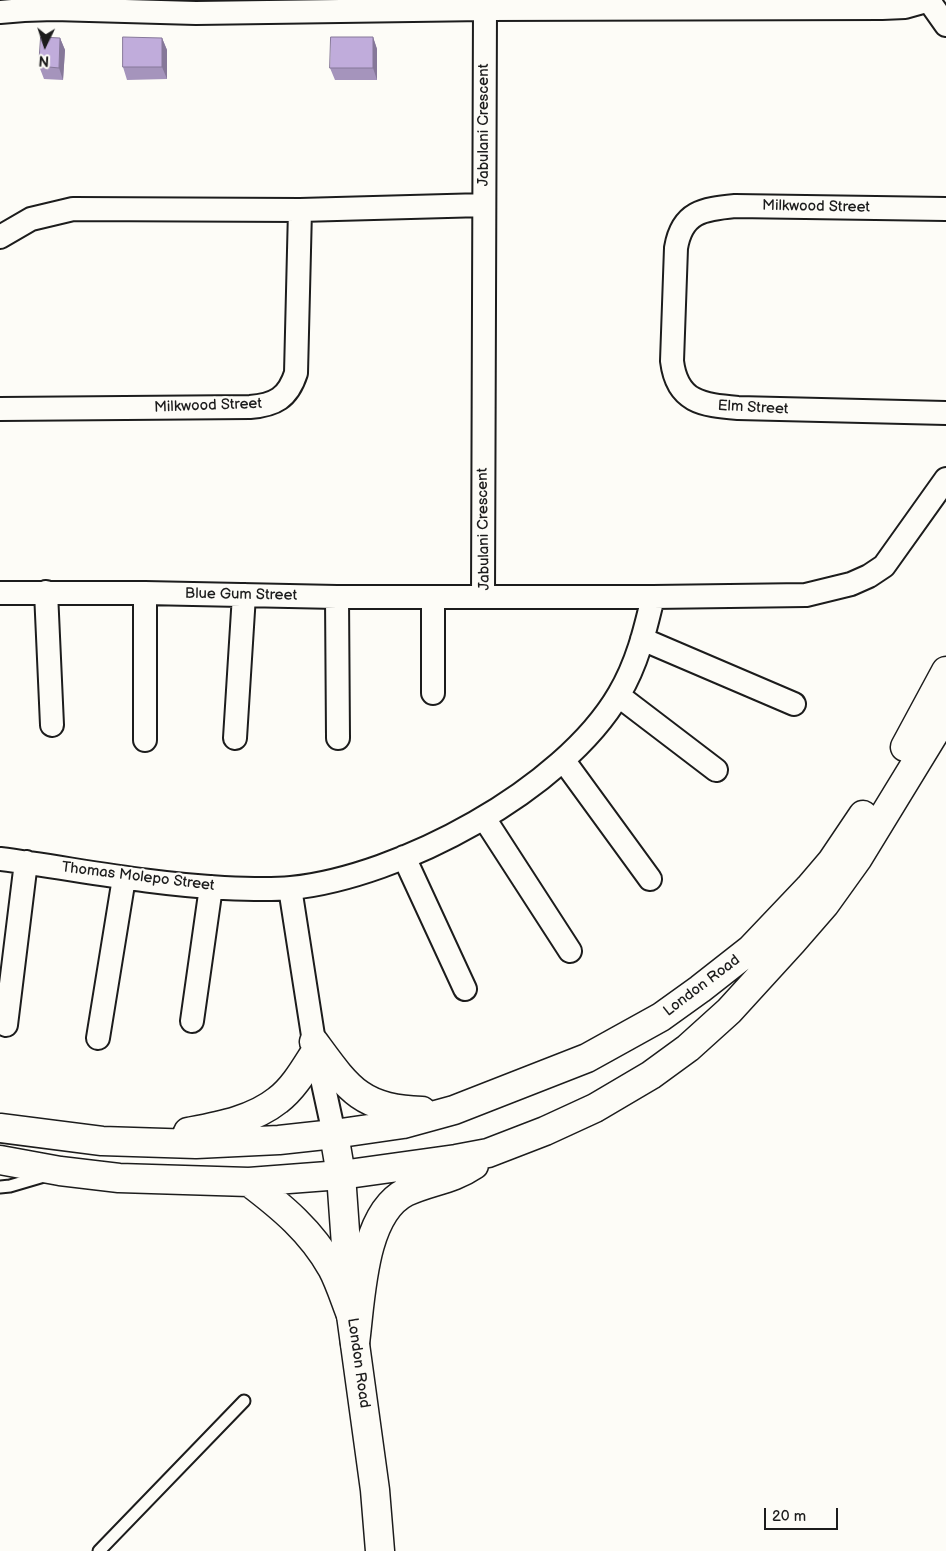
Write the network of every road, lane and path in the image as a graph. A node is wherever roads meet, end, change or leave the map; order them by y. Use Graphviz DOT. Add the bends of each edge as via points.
graph roads {
  1 [pos="929,0"];
  2 [pos="520,4"];
  3 [pos="667,4"];
  4 [pos="859,4"];
  5 [pos="54,5"];
  6 [pos="485,9"];
  7 [pos="0,12"];
  8 [pos="946,25"];
  9 [pos="484,205"];
  10 [pos="946,209"];
  11 [pos="300,210"];
  12 [pos="689,219"];
  13 [pos="0,237"];
  14 [pos="0,410"];
  15 [pos="946,413"];
  16 [pos="946,479"];
  17 [pos="46,592"];
  18 [pos="0,593"];
  19 [pos="146,593"];
  20 [pos="244,594"];
  21 [pos="483,596"];
  22 [pos="338,597"];
  23 [pos="433,597"];
  24 [pos="653,597"];
  25 [pos="642,639"];
  26 [pos="946,671"];
  27 [pos="433,694"];
  28 [pos="619,696"];
  29 [pos="794,704"];
  30 [pos="946,714"];
  31 [pos="52,725"];
  32 [pos="235,738"];
  33 [pos="338,738"];
  34 [pos="145,740"];
  35 [pos="564,761"];
  36 [pos="716,770"];
  37 [pos="484,818"];
  38 [pos="404,857"];
  39 [pos="0,858"];
  40 [pos="26,862"];
  41 [pos="124,878"];
  42 [pos="650,879"];
  43 [pos="211,887"];
  44 [pos="290,888"];
  45 [pos="570,951"];
  46 [pos="465,989"];
  47 [pos="192,1021"];
  48 [pos="6,1025"];
  49 [pos="98,1038"];
  50 [pos="315,1047"];
  51 [pos="454,1110"];
  52 [pos="0,1128"];
  53 [pos="334,1134"];
  54 [pos="140,1142"];
  55 [pos="488,1153"];
  56 [pos="0,1160"];
  57 [pos="60,1171"];
  58 [pos="341,1175"];
  59 [pos="249,1182"];
  60 [pos="0,1187"];
  61 [pos="351,1315"];
  62 [pos="355,1343"];
  63 [pos="244,1401"];
  64 [pos="99,1551"];
  65 [pos="380,1551"];
  1 -- 4 [label="street" via="905,7"];
  1 -- 8 [label="street"];
  2 -- 3 [label="street"];
  2 -- 6 [label="street"];
  3 -- 4 [label="street"];
  5 -- 6 [label="street" via="196,13"];
  5 -- 7 [label="street"];
  6 -- 9 [label="street, Jabulani Crescent"];
  9 -- 11 [label="street"];
  9 -- 21 [label="street, Jabulani Crescent"];
  10 -- 12 [label="street, Milkwood Street" via="735,206 708,210"];
  11 -- 13 [label="street" via="74,209 31,218"];
  11 -- 14 [label="street, Milkwood Street" via="296,373 287,393 278,400 250,407"];
  12 -- 15 [label="street, Elm Street" via="678,234 676,248 672,361 678,381 692,399 707,405 738,408"];
  16 -- 24 [label="street, Jabulani Crescent" via="884,566 851,584 806,595"];
  17 -- 18 [label="street, Blue Gum Street"];
  17 -- 19 [label="street, Blue Gum Street"];
  17 -- 31 [label="street"];
  19 -- 20 [label="street, Blue Gum Street"];
  19 -- 34 [label="street"];
  20 -- 22 [label="street, Blue Gum Street"];
  20 -- 32 [label="street"];
  21 -- 23 [label="street, Blue Gum Street"];
  21 -- 24 [label="street, Jabulani Crescent"];
  22 -- 23 [label="street, Blue Gum Street"];
  22 -- 33 [label="street"];
  23 -- 27 [label="street"];
  24 -- 25 [label="street, Thomas Molepo Street"];
  25 -- 28 [label="street, Thomas Molepo Street" via="636,661"];
  25 -- 29 [label="street"];
  26 -- 51 [label="main road, London Road" via="912,736 855,828 808,888 751,949 661,1017 587,1058"];
  28 -- 35 [label="street, Thomas Molepo Street"];
  28 -- 36 [label="street"];
  30 -- 55 [label="main road, London Road" via="858,858 824,904 729,1011 688,1048 643,1080 587,1112"];
  35 -- 37 [label="street, Thomas Molepo Street"];
  35 -- 42 [label="street"];
  37 -- 38 [label="street, Thomas Molepo Street" via="449,838"];
  37 -- 45 [label="street"];
  38 -- 44 [label="street, Thomas Molepo Street" via="360,874"];
  38 -- 46 [label="street"];
  39 -- 40 [label="street, Thomas Molepo Street"];
  40 -- 41 [label="street, Thomas Molepo Street"];
  40 -- 48 [label="street"];
  41 -- 43 [label="street, Thomas Molepo Street"];
  41 -- 49 [label="street"];
  43 -- 44 [label="street, Thomas Molepo Street"];
  43 -- 47 [label="street"];
  44 -- 50 [label="street"];
  50 -- 51 [label="main road" via="352,1089 382,1107 402,1111"];
  50 -- 53 [label="street"];
  50 -- 54 [label="main road" via="290,1088 264,1110 244,1119"];
  51 -- 53 [label="main road, London Road" via="403,1124"];
  52 -- 54 [label="main road, London Road"];
  53 -- 54 [label="main road, London Road" via="196,1144"];
  53 -- 58 [label="main road, London Road"];
  55 -- 58 [label="main road, London Road"];
  55 -- 62 [label="main road" via="468,1169 406,1192 386,1208 368,1248"];
  56 -- 57 [label="main road, London Road"];
  57 -- 59 [label="main road, London Road" via="120,1178"];
  57 -- 60 [label="lane"];
  58 -- 59 [label="main road, London Road"];
  58 -- 61 [label="main road, London Road"];
  59 -- 61 [label="main road" via="305,1229 332,1269"];
  61 -- 62 [label="main road, London Road"];
  62 -- 65 [label="main road, London Road"];
  63 -- 64 [label="lane"];
}
